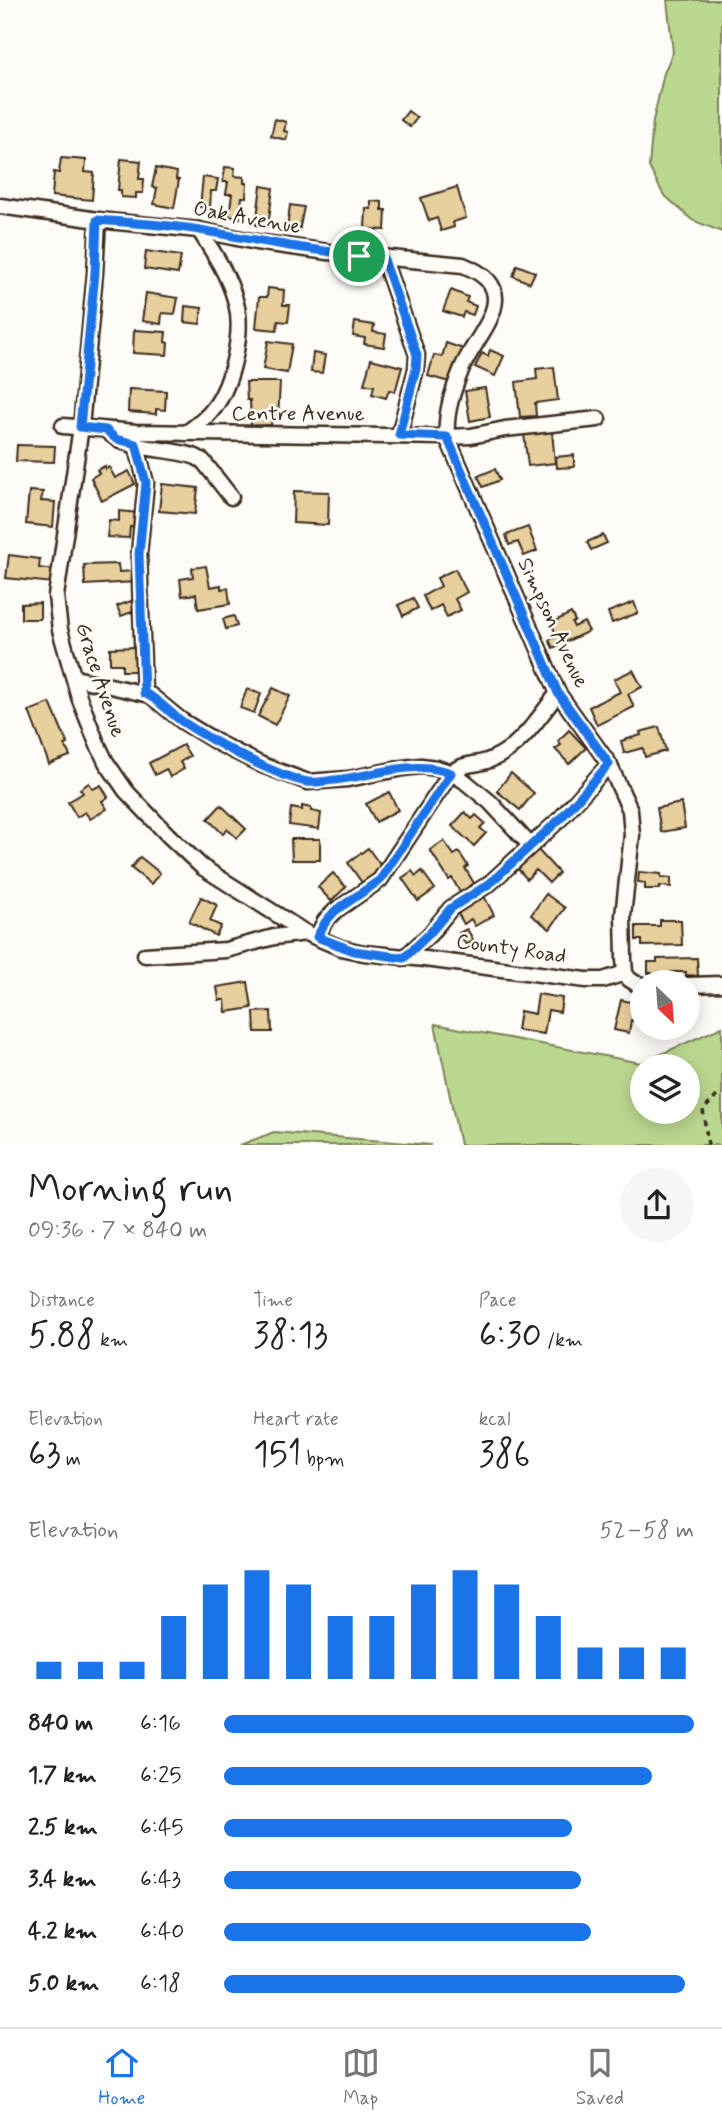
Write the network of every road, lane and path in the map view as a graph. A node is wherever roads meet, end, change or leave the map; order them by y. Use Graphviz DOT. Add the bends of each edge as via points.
graph roads {
  1 [pos="0,206"];
  2 [pos="97,220"];
  3 [pos="199,230"];
  4 [pos="383,257"];
  5 [pos="484,277"];
  6 [pos="598,419"];
  7 [pos="63,426"];
  8 [pos="80,427"];
  9 [pos="106,430"];
  10 [pos="186,433"];
  11 [pos="399,435"];
  12 [pos="447,437"];
  13 [pos="136,444"];
  14 [pos="231,497"];
  15 [pos="75,678"];
  16 [pos="144,693"];
  17 [pos="558,693"];
  18 [pos="609,764"];
  19 [pos="451,773"];
  20 [pos="530,845"];
  21 [pos="311,935"];
  22 [pos="145,955"];
  23 [pos="404,958"];
  24 [pos="625,973"];
  25 [pos="630,978"];
  26 [pos="722,984"];
  27 [pos="700,985"];
  28 [pos="722,1095"];
  29 [pos="708,1145"];
  1 -- 2 [label="street, Oak Avenue"];
  2 -- 3 [label="street, Oak Avenue"];
  2 -- 8 [label="street, Grace Avenue"];
  3 -- 4 [label="street, Oak Avenue" via="256,242"];
  3 -- 10 [label="street" via="228,278 237,304 238,331 222,395 214,409"];
  4 -- 5 [label="street, Oak Avenue" via="463,265"];
  4 -- 11 [label="street" via="417,355"];
  5 -- 12 [label="street, Simpson Avenue" via="496,305 449,403"];
  6 -- 12 [label="street, Centre Avenue"];
  7 -- 8 [label="street, Centre Avenue"];
  8 -- 9 [label="street, Centre Avenue"];
  8 -- 15 [label="street, Grace Avenue" via="56,596 60,630"];
  9 -- 10 [label="street, Centre Avenue"];
  9 -- 13 [label="street" via="116,439"];
  10 -- 11 [label="street, Centre Avenue"];
  11 -- 12 [label="street, Centre Avenue"];
  12 -- 17 [label="street, Simpson Avenue"];
  13 -- 14 [label="street" via="196,457"];
  13 -- 16 [label="street" via="146,483 139,554"];
  15 -- 16 [label="street"];
  15 -- 21 [label="street, Grace Avenue" via="106,762 145,813 202,867"];
  16 -- 19 [label="street" via="220,744 308,782 421,766"];
  17 -- 18 [label="street, Simpson Avenue"];
  17 -- 19 [label="street" via="515,746 492,760 466,764"];
  18 -- 20 [label="street"];
  18 -- 24 [label="street, Simpson Avenue" via="632,822 622,916"];
  19 -- 20 [label="street" via="490,802"];
  19 -- 21 [label="street" via="380,880 335,911"];
  20 -- 23 [label="street" via="489,884 451,908"];
  21 -- 22 [label="street, County Road" via="274,936 226,950"];
  21 -- 23 [label="street, County Road" via="354,951"];
  23 -- 24 [label="street, County Road" via="586,980"];
  24 -- 25 [label="street"];
  26 -- 27 [label="street"];
  28 -- 29 [label="path" via="703,1110"];
}
